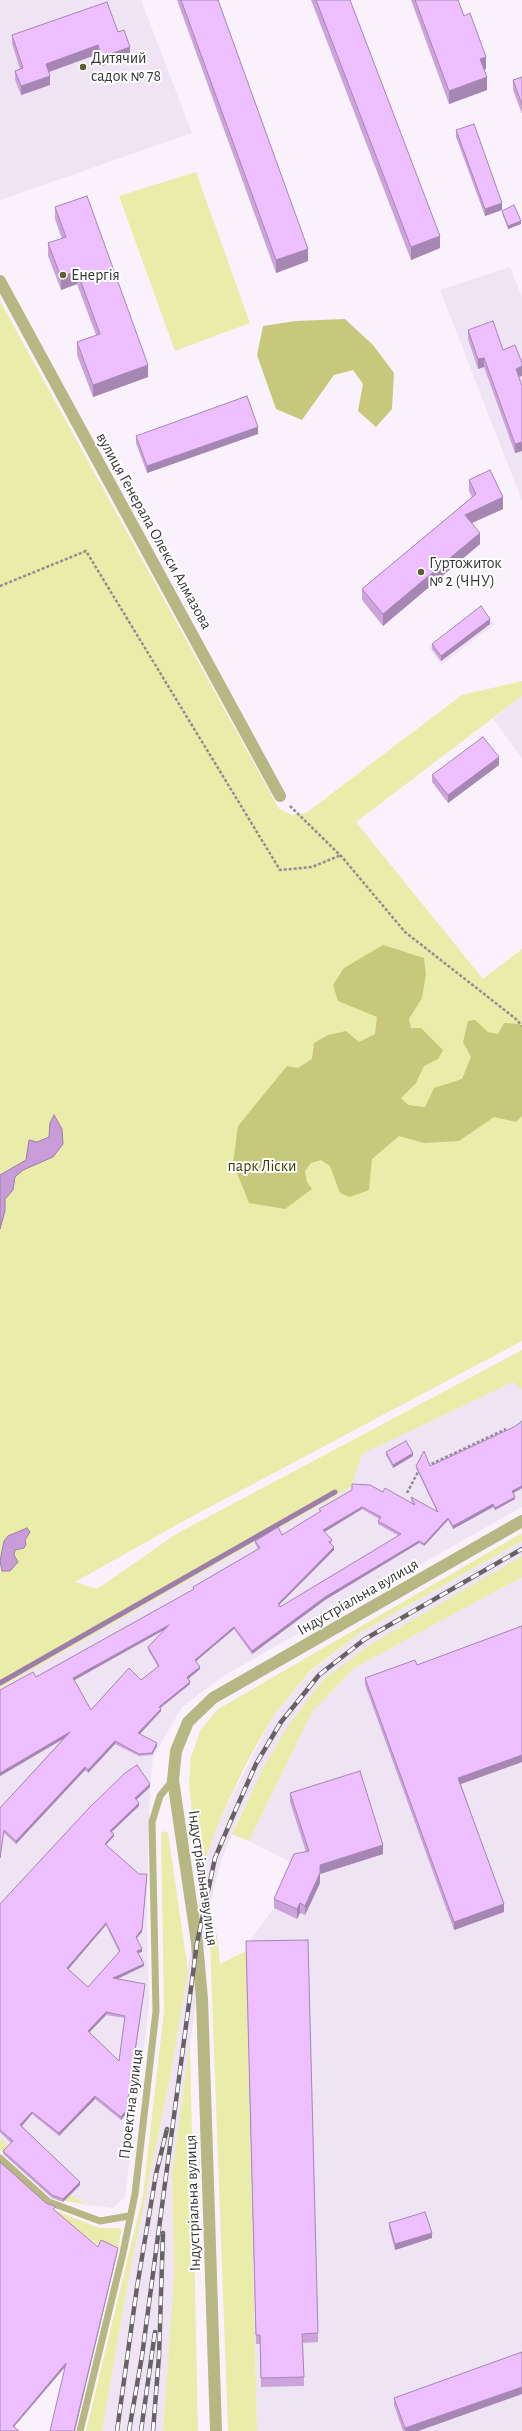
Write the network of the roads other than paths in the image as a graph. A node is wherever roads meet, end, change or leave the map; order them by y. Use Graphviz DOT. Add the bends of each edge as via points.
graph roads {
  1 [pos="0,281"];
  2 [pos="280,796"];
  3 [pos="522,1521"];
  4 [pos="173,1780"];
  5 [pos="0,2158"];
  6 [pos="129,2216"];
  7 [pos="80,2431"];
  8 [pos="216,2431"];
  1 -- 2 [label="street, вулиця Генерала Олекси Алмазова"];
  3 -- 4 [label="street, Індустріальна вулиця" via="213,1698 188,1722 176,1751"];
  4 -- 6 [label="lane, Проектна вулиця" via="160,1796 152,1822 156,2011 135,2194"];
  4 -- 8 [label="street, Індустріальна вулиця" via="197,1943 202,1999"];
  5 -- 6 [label="lane" via="49,2202 100,2221"];
  6 -- 7 [label="lane, Проектна вулиця" via="123,2253"];
}
